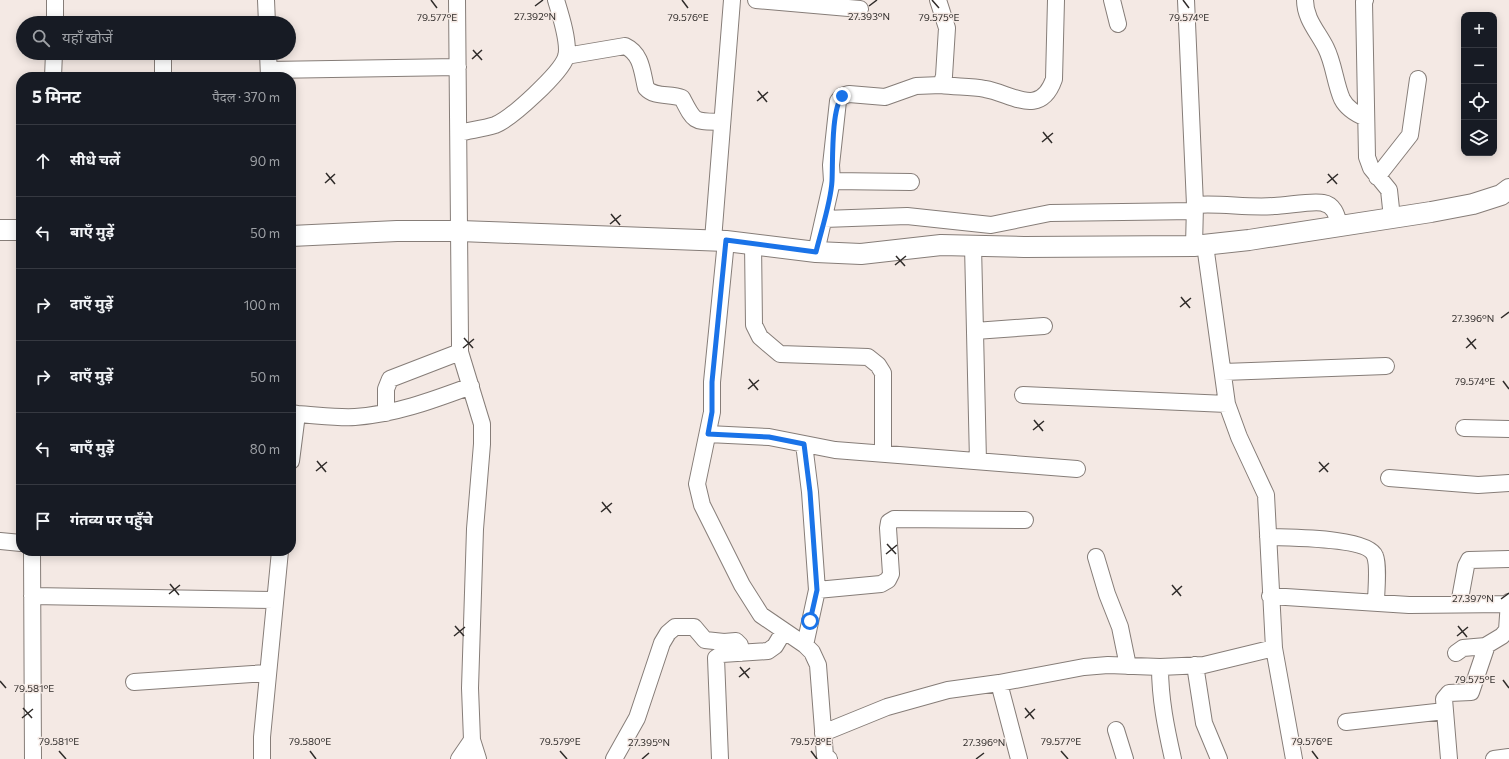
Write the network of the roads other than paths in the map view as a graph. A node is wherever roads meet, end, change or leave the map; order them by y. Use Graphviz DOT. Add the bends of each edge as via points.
graph roads {
  1 [pos="55,0"];
  2 [pos="266,0"];
  3 [pos="457,0"];
  4 [pos="556,0"];
  5 [pos="732,0"];
  6 [pos="756,0"];
  7 [pos="938,0"];
  8 [pos="1056,0"];
  9 [pos="1112,0"];
  10 [pos="1186,0"];
  11 [pos="1305,0"];
  12 [pos="1365,0"];
  13 [pos="860,9"];
  14 [pos="55,16"];
  15 [pos="267,16"];
  16 [pos="1118,24"];
  17 [pos="566,56"];
  18 [pos="54,60"];
  19 [pos="163,60"];
  20 [pos="268,60"];
  21 [pos="458,67"];
  22 [pos="53,72"];
  23 [pos="163,72"];
  24 [pos="269,72"];
  25 [pos="296,73"];
  26 [pos="1418,79"];
  27 [pos="941,86"];
  28 [pos="1366,118"];
  29 [pos="721,122"];
  30 [pos="458,132"];
  31 [pos="1377,177"];
  32 [pos="832,181"];
  33 [pos="911,182"];
  34 [pos="1506,196"];
  35 [pos="1195,208"];
  36 [pos="1392,218"];
  37 [pos="824,219"];
  38 [pos="1340,227"];
  39 [pos="0,230"];
  40 [pos="16,230"];
  41 [pos="460,231"];
  42 [pos="296,236"];
  43 [pos="720,240"];
  44 [pos="753,243"];
  45 [pos="973,246"];
  46 [pos="1199,246"];
  47 [pos="816,252"];
  48 [pos="1044,326"];
  49 [pos="975,331"];
  50 [pos="460,352"];
  51 [pos="1386,366"];
  52 [pos="1223,372"];
  53 [pos="471,386"];
  54 [pos="1024,395"];
  55 [pos="1227,404"];
  56 [pos="386,413"];
  57 [pos="296,414"];
  58 [pos="1464,428"];
  59 [pos="1509,429"];
  60 [pos="708,434"];
  61 [pos="804,444"];
  62 [pos="883,454"];
  63 [pos="978,461"];
  64 [pos="1076,469"];
  65 [pos="1389,478"];
  66 [pos="1509,483"];
  67 [pos="1025,520"];
  68 [pos="1268,537"];
  69 [pos="0,541"];
  70 [pos="16,543"];
  71 [pos="32,556"];
  72 [pos="279,556"];
  73 [pos="1096,557"];
  74 [pos="1509,559"];
  75 [pos="817,590"];
  76 [pos="32,596"];
  77 [pos="1270,596"];
  78 [pos="274,600"];
  79 [pos="1376,603"];
  80 [pos="1509,603"];
  81 [pos="1459,604"];
  82 [pos="784,631"];
  83 [pos="805,645"];
  84 [pos="1486,646"];
  85 [pos="1274,648"];
  86 [pos="741,653"];
  87 [pos="1456,653"];
  88 [pos="1195,665"];
  89 [pos="1128,666"];
  90 [pos="1160,668"];
  91 [pos="267,672"];
  92 [pos="134,682"];
  93 [pos="999,683"];
  94 [pos="1445,711"];
  95 [pos="1346,722"];
  96 [pos="1116,730"];
  97 [pos="823,733"];
  98 [pos="472,740"];
  99 [pos="1509,757"];
  100 [pos="826,758"];
  101 [pos="33,759"];
  102 [pos="262,759"];
  103 [pos="459,759"];
  104 [pos="478,759"];
  105 [pos="614,759"];
  106 [pos="720,759"];
  107 [pos="1019,759"];
  108 [pos="1125,759"];
  109 [pos="1173,759"];
  110 [pos="1219,759"];
  111 [pos="1294,759"];
  112 [pos="1449,759"];
  113 [pos="1494,759"];
  1 -- 14 [label="street"];
  2 -- 15 [label="street"];
  3 -- 21 [label="street"];
  4 -- 17 [label="street" via="565,37"];
  5 -- 29 [label="street"];
  6 -- 13 [label="street"];
  7 -- 27 [label="street" via="947,28"];
  8 -- 27 [label="street" via="1054,79 1050,91 1045,95 1030,102 1012,99 985,89"];
  9 -- 16 [label="street"];
  10 -- 35 [label="street"];
  11 -- 28 [label="street" via="1310,23 1330,57 1342,99 1355,113"];
  12 -- 28 [label="street"];
  17 -- 29 [label="street" via="625,46 640,61 648,91 682,98 692,117 697,121"];
  17 -- 30 [label="street" via="562,66 510,116 495,124"];
  18 -- 22 [label="street"];
  19 -- 23 [label="street"];
  20 -- 24 [label="street"];
  21 -- 25 [label="street"];
  21 -- 30 [label="street"];
  26 -- 31 [label="street" via="1410,135"];
  27 -- 32 [label="street" via="916,86 885,97 849,94 842,96 837,107 831,165"];
  28 -- 31 [label="street" via="1367,157 1370,168"];
  29 -- 43 [label="street"];
  30 -- 41 [label="street"];
  31 -- 36 [label="street" via="1389,190"];
  32 -- 33 [label="street"];
  32 -- 37 [label="street"];
  34 -- 36 [label="main road"];
  35 -- 37 [label="street" via="1050,213 992,225 908,216"];
  35 -- 38 [label="street" via="1323,202 1336,212"];
  35 -- 46 [label="street"];
  36 -- 38 [label="main road"];
  37 -- 47 [label="street"];
  38 -- 46 [label="main road"];
  39 -- 40 [label="main road"];
  41 -- 42 [label="main road"];
  41 -- 43 [label="main road"];
  41 -- 50 [label="street"];
  43 -- 44 [label="main road"];
  43 -- 60 [label="street" via="712,412"];
  44 -- 47 [label="main road"];
  44 -- 62 [label="street" via="754,325 760,337 780,354 868,357 878,365 884,373"];
  45 -- 46 [label="main road"];
  45 -- 47 [label="main road" via="918,247 861,254"];
  45 -- 49 [label="street"];
  46 -- 52 [label="street"];
  48 -- 49 [label="street"];
  49 -- 63 [label="street"];
  50 -- 53 [label="street"];
  50 -- 56 [label="street" via="390,379 386,389"];
  51 -- 52 [label="street"];
  52 -- 55 [label="street"];
  53 -- 56 [label="street" via="419,405"];
  53 -- 98 [label="street" via="482,424 474,536 470,688"];
  54 -- 55 [label="street"];
  55 -- 68 [label="street" via="1266,495"];
  56 -- 57 [label="street" via="354,417"];
  58 -- 59 [label="street"];
  60 -- 61 [label="street" via="769,437"];
  60 -- 82 [label="street" via="697,484 702,505 742,585 761,615"];
  61 -- 62 [label="street" via="835,450"];
  61 -- 75 [label="street"];
  62 -- 63 [label="street"];
  63 -- 64 [label="street"];
  65 -- 66 [label="street" via="1478,485"];
  67 -- 75 [label="street" via="894,519 889,522 888,528 891,574 888,580 881,584"];
  68 -- 77 [label="street"];
  68 -- 79 [label="street" via="1336,540 1369,549 1376,558"];
  69 -- 70 [label="street"];
  71 -- 76 [label="street"];
  72 -- 78 [label="street"];
  73 -- 89 [label="street" via="1120,627"];
  74 -- 81 [label="street" via="1469,560"];
  75 -- 83 [label="street"];
  76 -- 78 [label="street"];
  76 -- 101 [label="street"];
  77 -- 79 [label="street"];
  77 -- 85 [label="street"];
  78 -- 91 [label="street"];
  79 -- 81 [label="street"];
  80 -- 81 [label="street"];
  80 -- 84 [label="street" via="1507,630"];
  82 -- 83 [label="street"];
  82 -- 86 [label="street" via="775,646 768,651"];
  83 -- 97 [label="street" via="812,652 818,665"];
  84 -- 87 [label="street" via="1463,648"];
  84 -- 94 [label="street" via="1474,688 1468,693 1449,693 1446,696"];
  85 -- 88 [label="street"];
  85 -- 111 [label="street"];
  86 -- 105 [label="street" via="740,645 736,641 705,640 694,627 671,629 662,643 637,718"];
  86 -- 106 [label="street" via="718,655 715,661"];
  88 -- 90 [label="street"];
  88 -- 110 [label="street" via="1204,723"];
  89 -- 90 [label="street"];
  89 -- 93 [label="street" via="1084,667"];
  90 -- 109 [label="street" via="1161,703"];
  91 -- 92 [label="street"];
  91 -- 102 [label="street"];
  93 -- 97 [label="street" via="948,690 887,707"];
  93 -- 107 [label="street"];
  94 -- 95 [label="street"];
  94 -- 112 [label="street"];
  96 -- 108 [label="street"];
  97 -- 100 [label="street"];
  98 -- 103 [label="street"];
  98 -- 104 [label="street"];
  99 -- 113 [label="street"];
}
